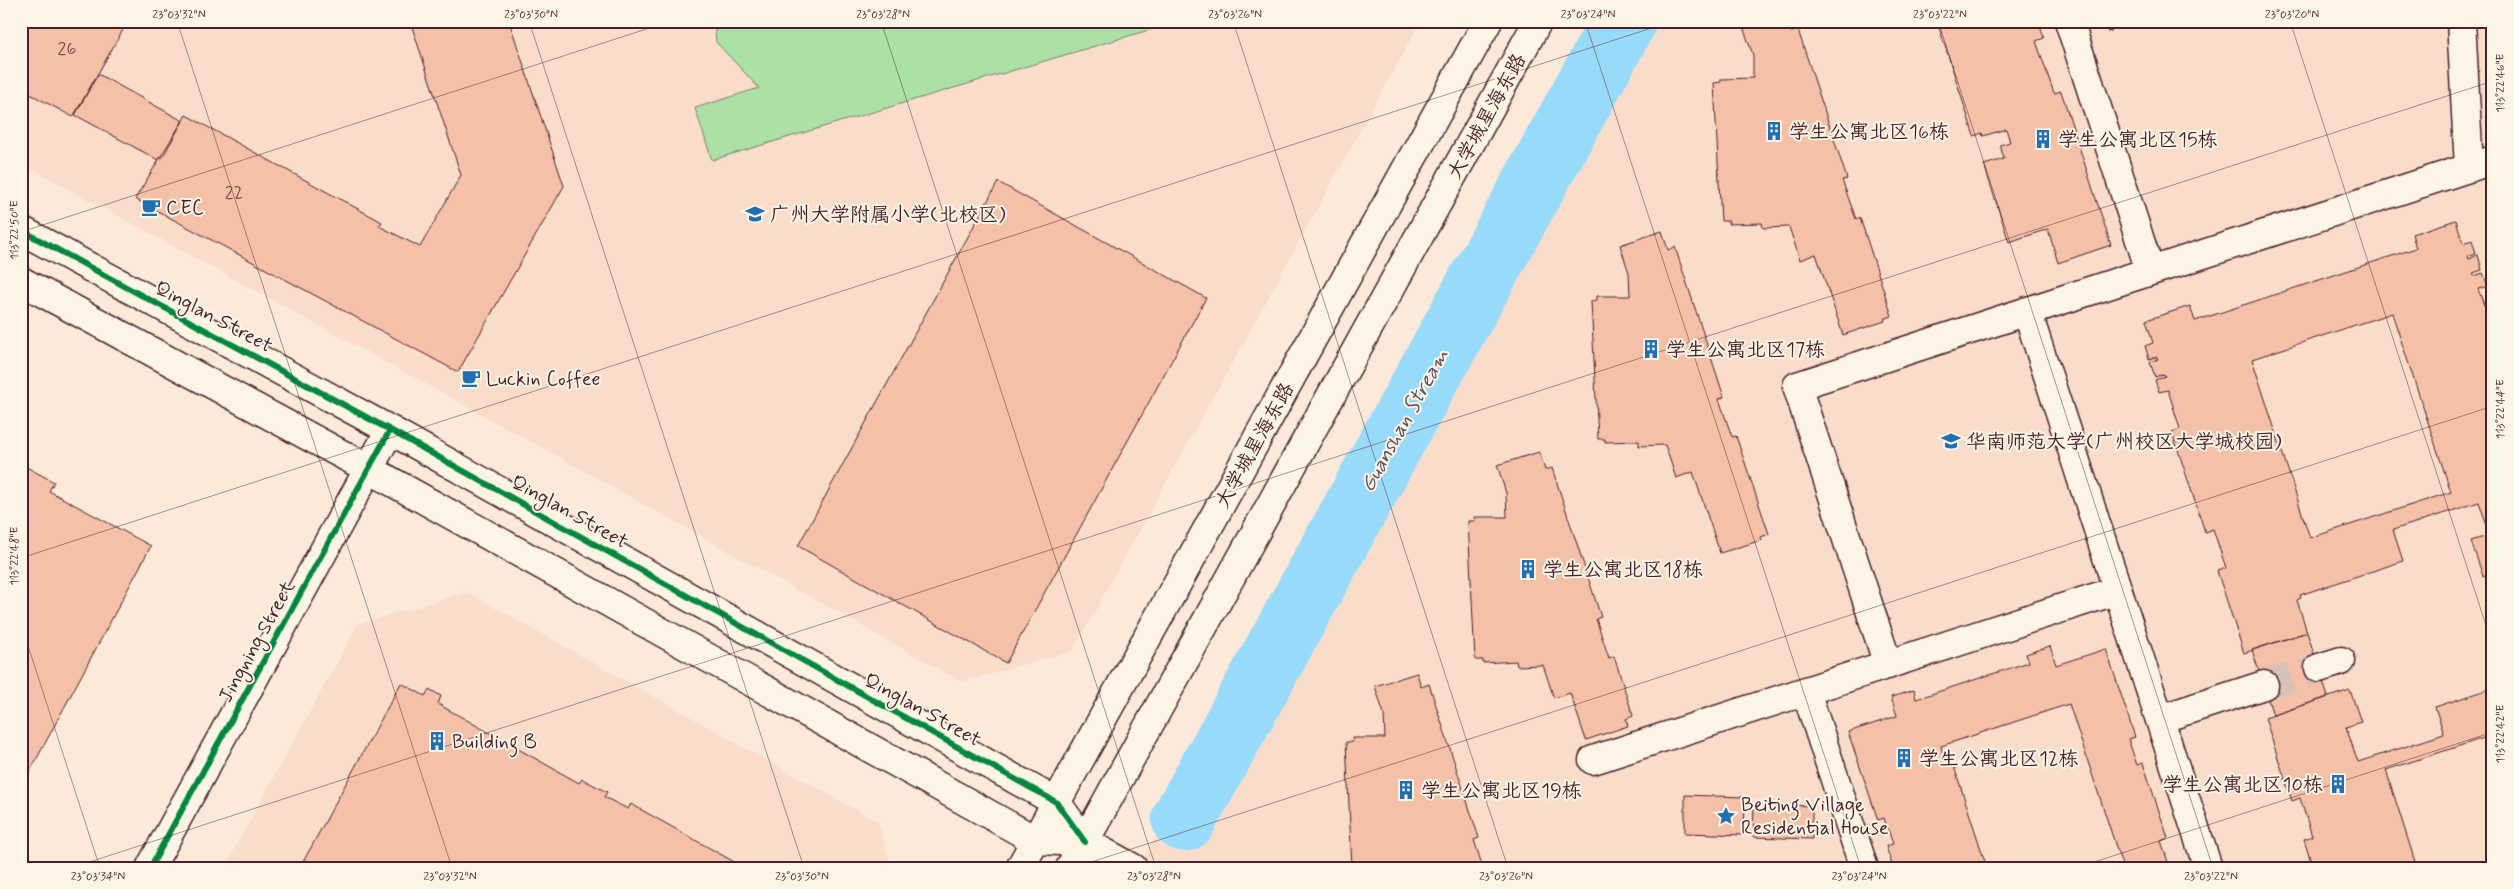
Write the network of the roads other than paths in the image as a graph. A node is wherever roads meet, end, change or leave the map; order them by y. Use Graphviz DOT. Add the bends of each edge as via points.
graph roads {
  1 [pos="1488,21"];
  2 [pos="1538,21"];
  3 [pos="2069,21"];
  4 [pos="2461,21"];
  5 [pos="2481,164"];
  6 [pos="21,230"];
  7 [pos="2150,271"];
  8 [pos="21,281"];
  9 [pos="2027,311"];
  10 [pos="390,430"];
  11 [pos="369,468"];
  12 [pos="2118,590"];
  13 [pos="1888,665"];
  14 [pos="2264,686"];
  15 [pos="1806,691"];
  16 [pos="2160,719"];
  17 [pos="1593,760"];
  18 [pos="1056,802"];
  19 [pos="1035,840"];
  20 [pos="1085,842"];
  21 [pos="150,868"];
  22 [pos="1020,868"];
  23 [pos="1070,868"];
  24 [pos="1133,868"];
  25 [pos="1864,868"];
  26 [pos="2208,868"];
  1 -- 18 [label="street, 大学城星海东路"];
  2 -- 20 [label="street, 大学城星海东路"];
  3 -- 7 [label="street"];
  4 -- 5 [label="street"];
  5 -- 7 [label="street"];
  6 -- 10 [label="street, Qinglan Street"];
  7 -- 9 [label="street"];
  8 -- 11 [label="street"];
  9 -- 12 [label="street"];
  9 -- 13 [label="street" via="1797,386"];
  10 -- 11 [label="street, Jingning Street"];
  10 -- 18 [label="street, Qinglan Street"];
  11 -- 19 [label="street"];
  11 -- 21 [label="street, Jingning Street"];
  12 -- 13 [label="street"];
  12 -- 16 [label="street"];
  13 -- 15 [label="street"];
  14 -- 16 [label="street"];
  15 -- 17 [label="street"];
  15 -- 25 [label="street"];
  16 -- 26 [label="street"];
  18 -- 19 [label="street, 大学城星海东路"];
  18 -- 20 [label="street, Qinglan Street"];
  19 -- 20 [label="street"];
  19 -- 22 [label="street, 大学城星海东路"];
  20 -- 23 [label="street, 大学城星海东路"];
  20 -- 24 [label="street"];
}
